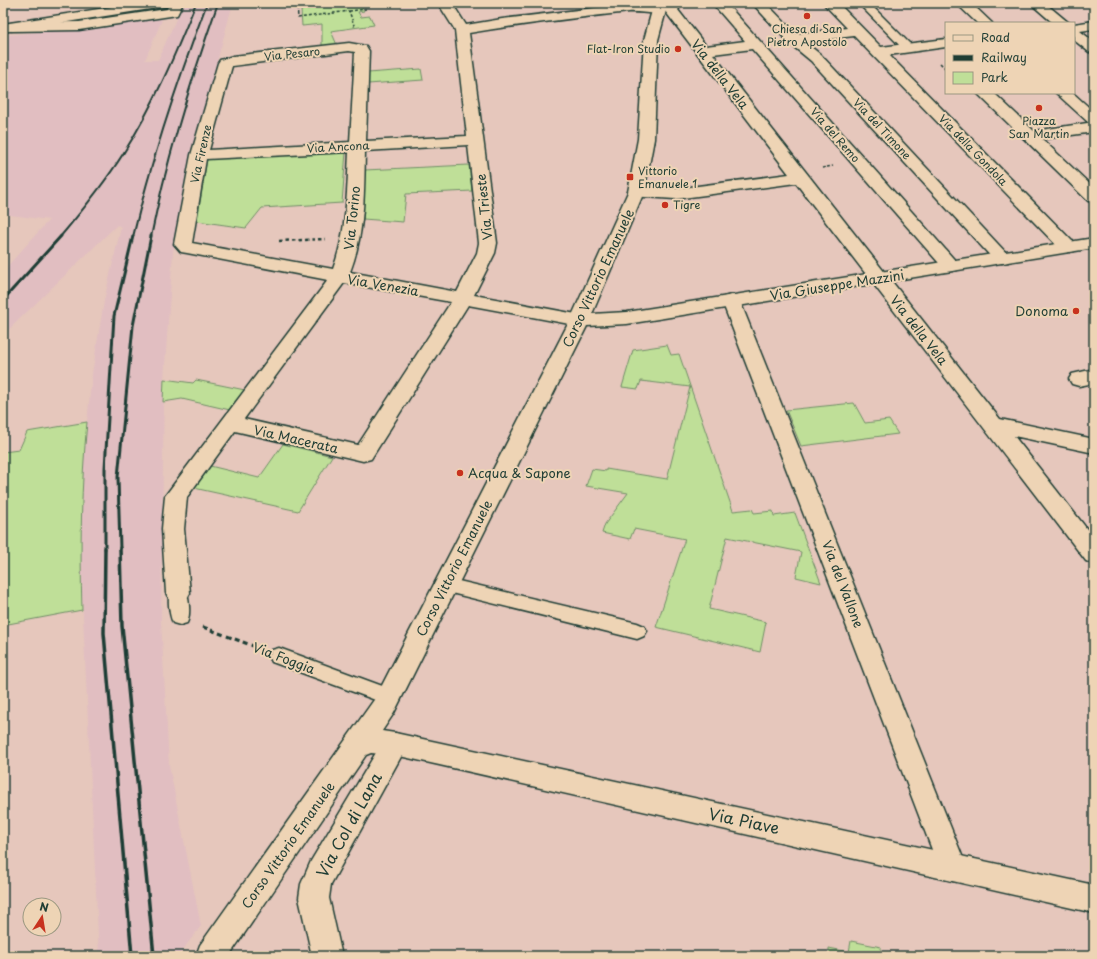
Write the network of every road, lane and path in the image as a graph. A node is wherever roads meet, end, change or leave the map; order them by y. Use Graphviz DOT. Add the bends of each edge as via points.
graph roads {
  1 [pos="297,3"];
  2 [pos="445,3"];
  3 [pos="719,3"];
  4 [pos="759,3"];
  5 [pos="830,3"];
  6 [pos="863,3"];
  7 [pos="963,3"];
  8 [pos="1037,3"];
  9 [pos="172,5"];
  10 [pos="667,6"];
  11 [pos="366,8"];
  12 [pos="349,11"];
  13 [pos="984,22"];
  14 [pos="1061,22"];
  15 [pos="1094,25"];
  16 [pos="7,28"];
  17 [pos="655,28"];
  18 [pos="685,28"];
  19 [pos="1075,28"];
  20 [pos="356,29"];
  21 [pos="462,30"];
  22 [pos="858,31"];
  23 [pos="1075,34"];
  24 [pos="793,39"];
  25 [pos="755,44"];
  26 [pos="940,44"];
  27 [pos="358,48"];
  28 [pos="908,48"];
  29 [pos="1094,49"];
  30 [pos="702,51"];
  31 [pos="878,52"];
  32 [pos="945,53"];
  33 [pos="816,58"];
  34 [pos="227,62"];
  35 [pos="784,62"];
  36 [pos="986,94"];
  37 [pos="1065,94"];
  38 [pos="1094,120"];
  39 [pos="1094,127"];
  40 [pos="1030,136"];
  41 [pos="476,140"];
  42 [pos="358,146"];
  43 [pos="199,155"];
  44 [pos="859,162"];
  45 [pos="798,174"];
  46 [pos="636,192"];
  47 [pos="1094,197"];
  48 [pos="1094,243"];
  49 [pos="1068,247"];
  50 [pos="187,248"];
  51 [pos="1002,258"];
  52 [pos="950,266"];
  53 [pos="339,277"];
  54 [pos="879,278"];
  55 [pos="463,299"];
  56 [pos="731,302"];
  57 [pos="580,320"];
  58 [pos="230,424"];
  59 [pos="993,425"];
  60 [pos="1094,446"];
  61 [pos="363,454"];
  62 [pos="1094,555"];
  63 [pos="446,585"];
  64 [pos="178,593"];
  65 [pos="180,618"];
  66 [pos="637,631"];
  67 [pos="279,656"];
  68 [pos="387,701"];
  69 [pos="395,744"];
  70 [pos="358,745"];
  71 [pos="953,868"];
  72 [pos="1094,899"];
  73 [pos="211,956"];
  74 [pos="327,956"];
  1 -- 12 [label="path" via="298,18"];
  2 -- 21 [label="street, Via Trieste"];
  3 -- 25 [label="street, Via del Remo"];
  4 -- 24 [label="street, Via del Timone"];
  5 -- 22 [label="street, Via della Gondola"];
  6 -- 28 [label="lane"];
  7 -- 13 [label="street"];
  8 -- 14 [label="street"];
  9 -- 16 [label="street" via="148,5"];
  9 -- 16 [label="street" via="172,12 79,26"];
  10 -- 17 [label="street, Corso Vittorio Emanuele"];
  10 -- 18 [label="street, Via della Vela"];
  10 -- 21 [label="street" via="636,7"];
  11 -- 12 [label="path"];
  12 -- 20 [label="path"];
  15 -- 19 [label="street"];
  17 -- 18 [label="street, Via della Vela" via="676,24"];
  17 -- 46 [label="street, Corso Vittorio Emanuele" via="651,40 646,139"];
  18 -- 30 [label="street, Via della Vela"];
  21 -- 41 [label="street, Via Trieste"];
  22 -- 24 [label="street"];
  22 -- 31 [label="street, Via della Gondola"];
  23 -- 29 [label="street"];
  24 -- 33 [label="street, Via del Timone"];
  25 -- 30 [label="street"];
  25 -- 35 [label="street, Via del Remo"];
  26 -- 28 [label="street"];
  26 -- 32 [label="street"];
  27 -- 34 [label="street, Via Pesaro"];
  27 -- 42 [label="street, Via Torino" via="362,51"];
  28 -- 31 [label="street"];
  30 -- 45 [label="street, Via della Vela"];
  31 -- 49 [label="street, Via della Gondola"];
  33 -- 35 [label="street"];
  33 -- 51 [label="street, Via del Timone"];
  34 -- 43 [label="street, Via Firenze" via="223,66"];
  35 -- 44 [label="street, Via del Remo"];
  36 -- 40 [label="street"];
  37 -- 38 [label="street"];
  39 -- 40 [label="street"];
  40 -- 47 [label="street"];
  41 -- 42 [label="street, Via Ancona"];
  41 -- 55 [label="street, Via Trieste" via="488,242 486,253"];
  42 -- 43 [label="street, Via Ancona"];
  42 -- 53 [label="street, Via Torino" via="352,240"];
  43 -- 50 [label="street, Via Firenze" via="183,244"];
  44 -- 45 [label="path"];
  44 -- 52 [label="street, Via del Remo"];
  45 -- 46 [label="street" via="675,194"];
  45 -- 54 [label="street, Via della Vela"];
  46 -- 57 [label="street, Corso Vittorio Emanuele"];
  48 -- 49 [label="street, Via Giuseppe Mazzini"];
  49 -- 51 [label="street, Via Giuseppe Mazzini"];
  50 -- 53 [label="street, Via Venezia"];
  51 -- 52 [label="street, Via Giuseppe Mazzini"];
  52 -- 54 [label="street, Via Giuseppe Mazzini"];
  53 -- 55 [label="street, Via Venezia"];
  53 -- 58 [label="street, Via Torino"];
  54 -- 56 [label="street, Via Giuseppe Mazzini"];
  54 -- 59 [label="street, Via della Vela"];
  55 -- 57 [label="street, Via Venezia"];
  55 -- 61 [label="street, Via Trieste"];
  56 -- 57 [label="street, Via Giuseppe Mazzini" via="627,318"];
  56 -- 71 [label="street, Via del Vallone"];
  57 -- 63 [label="street, Corso Vittorio Emanuele"];
  58 -- 61 [label="street, Via Macerata"];
  58 -- 64 [label="street, Via Torino" via="176,496 173,529"];
  59 -- 60 [label="street"];
  59 -- 62 [label="street, Via della Vela"];
  63 -- 66 [label="lane"];
  63 -- 68 [label="street, Corso Vittorio Emanuele"];
  64 -- 65 [label="lane"];
  65 -- 67 [label="path, Via Foggia"];
  67 -- 68 [label="lane, Via Foggia"];
  68 -- 69 [label="street" via="384,724 386,734"];
  68 -- 70 [label="street, Corso Vittorio Emanuele"];
  69 -- 70 [label="street, Via Piave" via="371,742"];
  69 -- 71 [label="street, Via Piave"];
  69 -- 74 [label="street, Via Col di Lana" via="321,871 316,884 314,898"];
  70 -- 73 [label="street, Corso Vittorio Emanuele"];
  71 -- 72 [label="street, Via Piave"];
}
